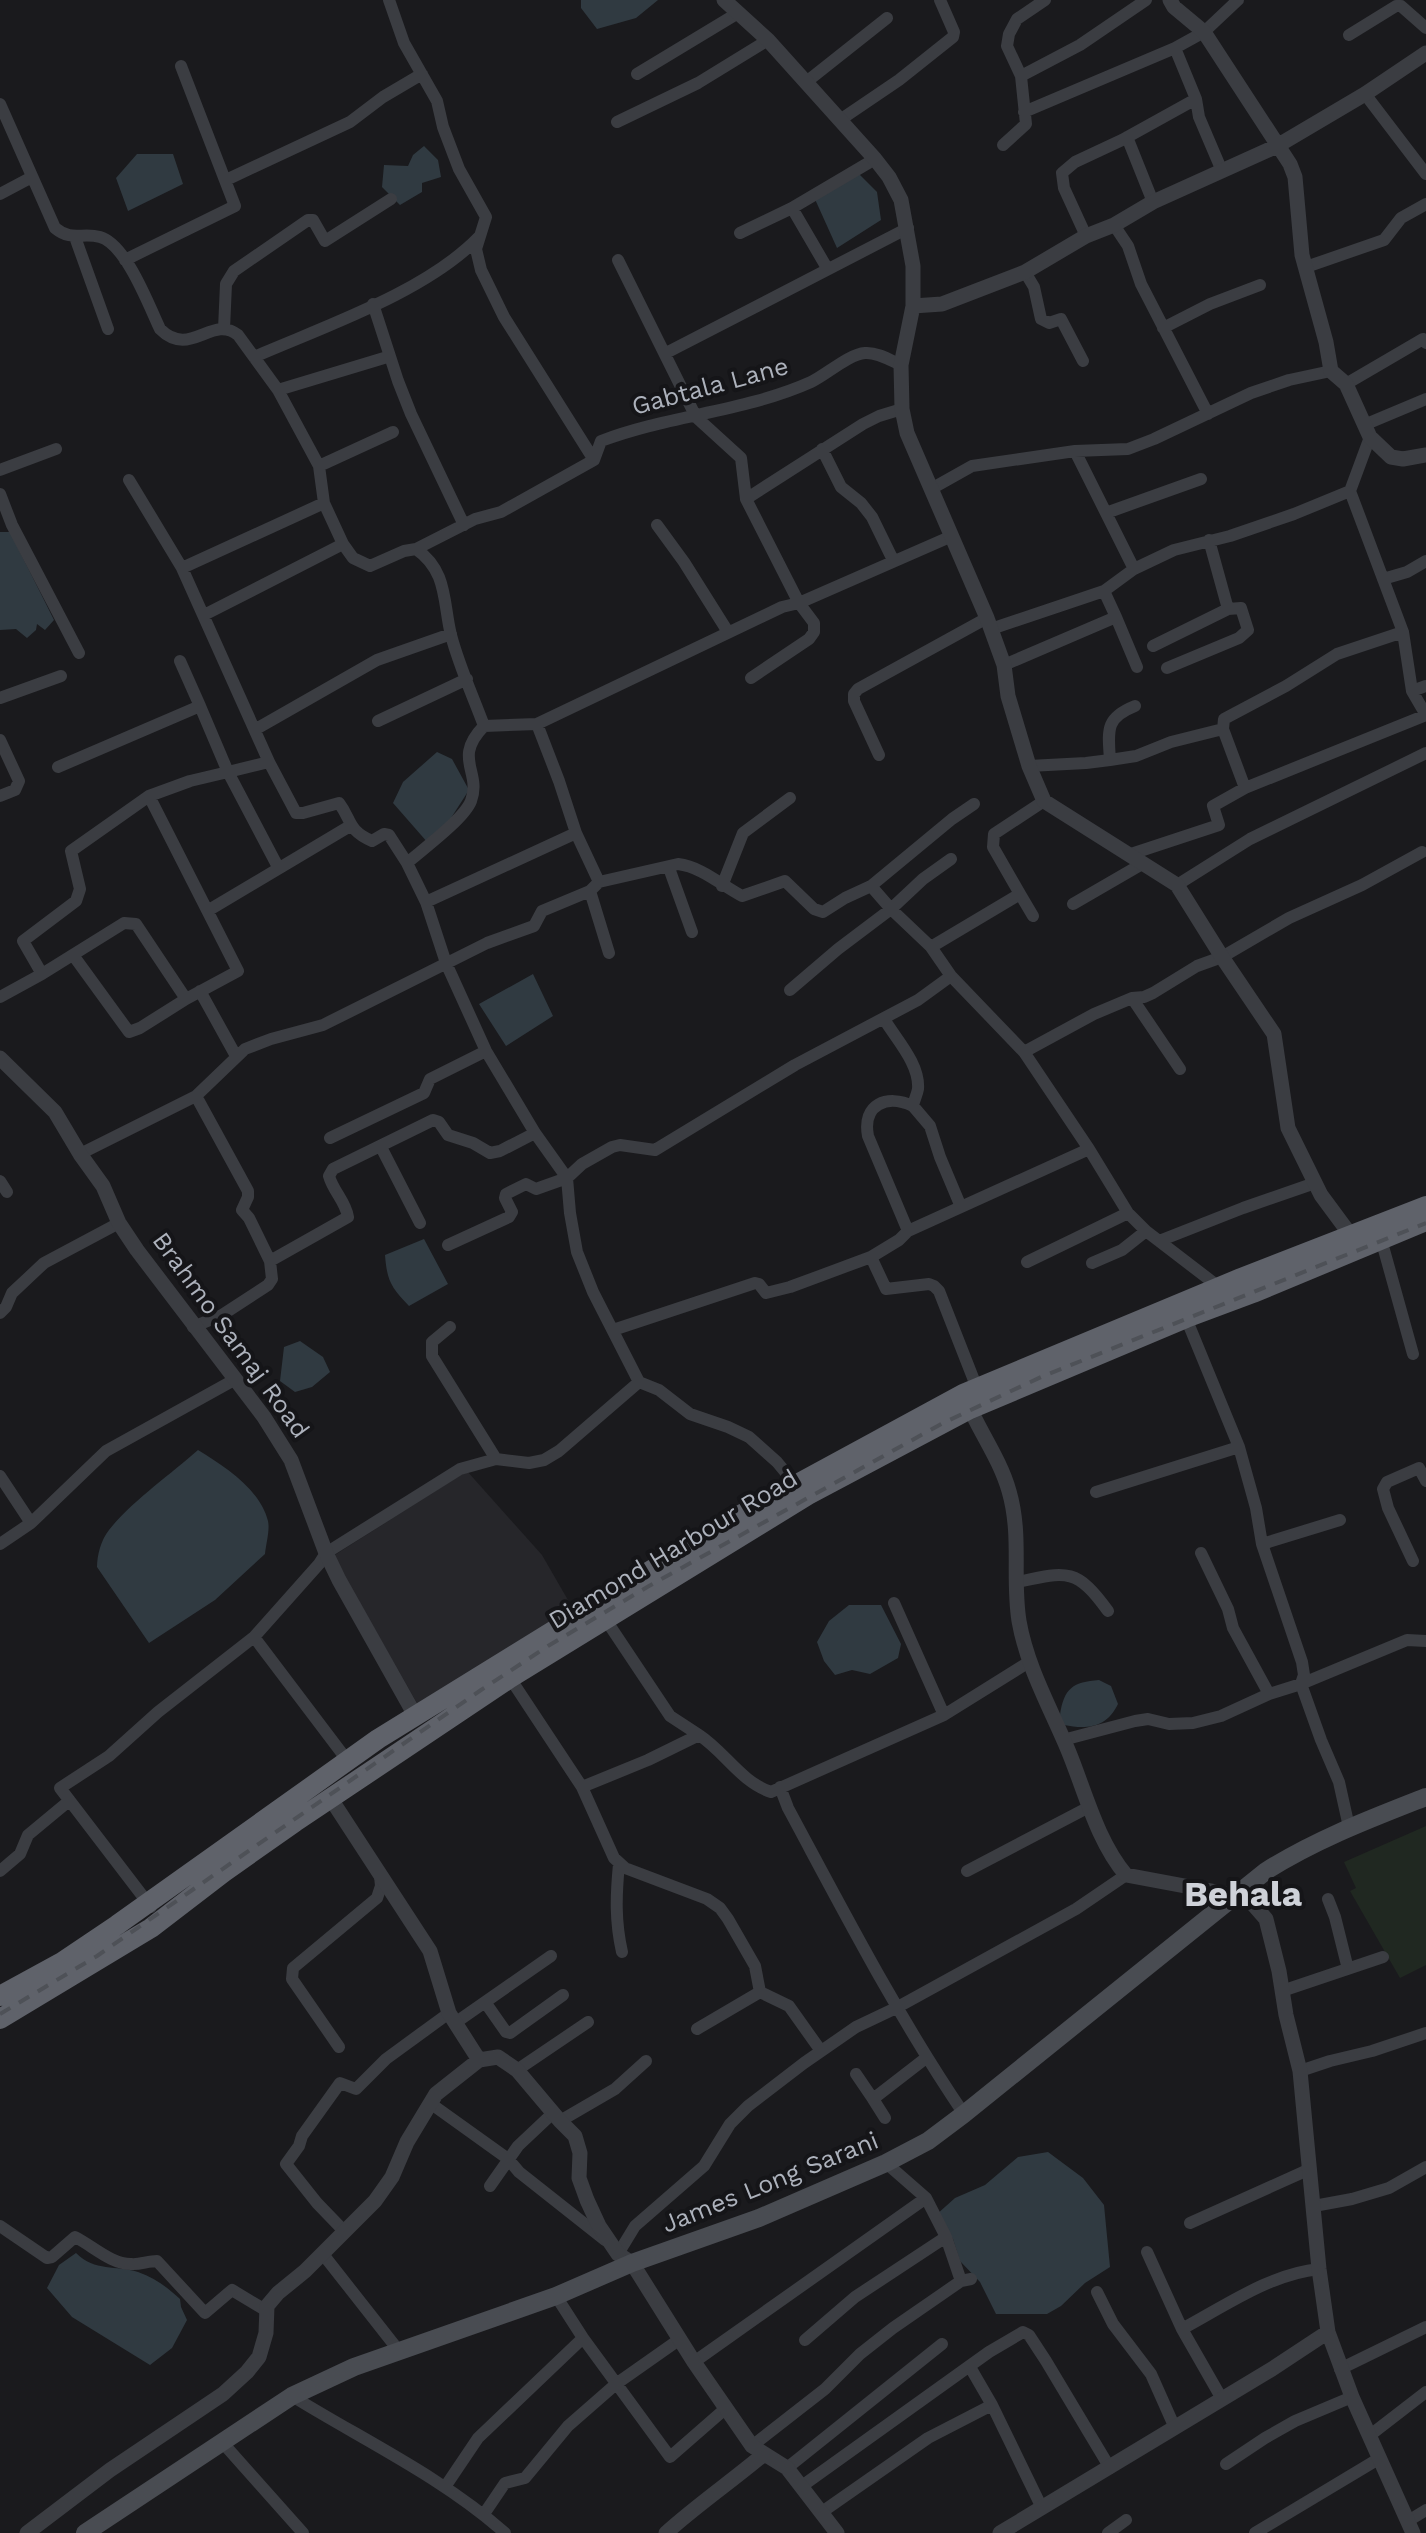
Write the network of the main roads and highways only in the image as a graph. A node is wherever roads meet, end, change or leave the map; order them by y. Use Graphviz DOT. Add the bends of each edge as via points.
graph roads {
  1 [pos="1426,1206"];
  2 [pos="1426,1222"];
  3 [pos="1356,1243"];
  4 [pos="970,1397"];
  5 [pos="601,1611"];
  6 [pos="1426,1797"];
  7 [pos="0,1996"];
  8 [pos="0,2019"];
  9 [pos="86,2533"];
  1 -- 3 [label="highway, Diamond Harbour Road"];
  2 -- 3 [label="highway, Diamond Harbour Road"];
  3 -- 4 [label="highway, Diamond Harbour Road" via="1186,1318"];
  3 -- 4 [label="highway, Diamond Harbour Road" via="1219,1287"];
  4 -- 5 [label="highway, Diamond Harbour Road"];
  4 -- 5 [label="highway, Diamond Harbour Road" via="742,1514"];
  5 -- 7 [label="highway, Diamond Harbour Road" via="347,1760 148,1904"];
  5 -- 8 [label="highway, Diamond Harbour Road" via="165,1918"];
  6 -- 9 [label="main road, James Long Sarani" via="1349,1826 1266,1870 928,2141 759,2218 621,2254 556,2296 292,2396"];
}
